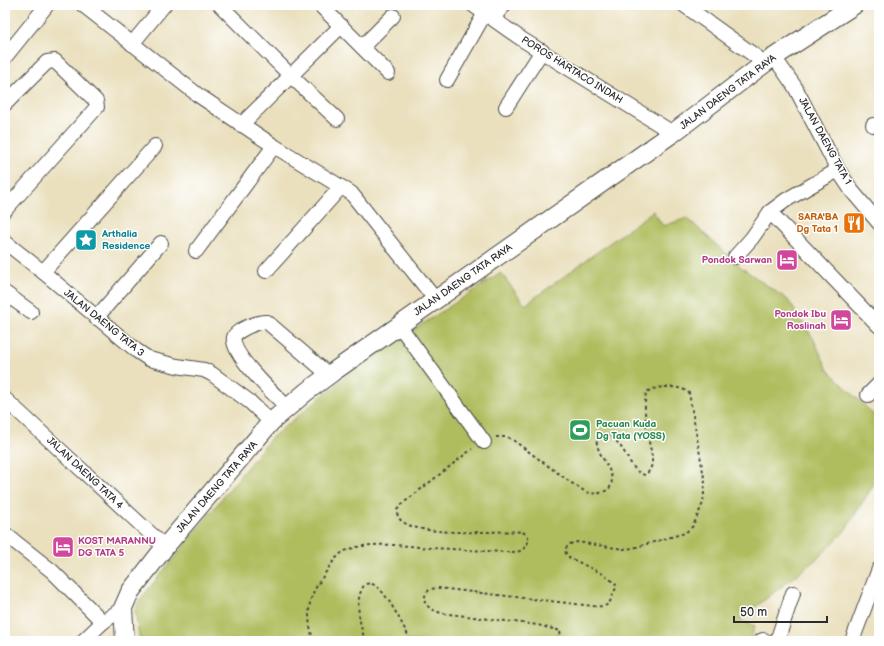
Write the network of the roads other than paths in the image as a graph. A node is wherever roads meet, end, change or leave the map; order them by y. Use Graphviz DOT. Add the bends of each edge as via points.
graph roads {
  1 [pos="47,5"];
  2 [pos="82,5"];
  3 [pos="164,5"];
  4 [pos="220,5"];
  5 [pos="320,5"];
  6 [pos="504,5"];
  7 [pos="684,5"];
  8 [pos="854,5"];
  9 [pos="483,12"];
  10 [pos="393,16"];
  11 [pos="341,26"];
  12 [pos="132,44"];
  13 [pos="362,47"];
  14 [pos="542,51"];
  15 [pos="5,57"];
  16 [pos="770,60"];
  17 [pos="388,73"];
  18 [pos="291,76"];
  19 [pos="447,80"];
  20 [pos="5,104"];
  21 [pos="506,107"];
  22 [pos="337,119"];
  23 [pos="241,125"];
  24 [pos="673,133"];
  25 [pos="155,146"];
  26 [pos="274,146"];
  27 [pos="838,170"];
  28 [pos="342,187"];
  29 [pos="5,210"];
  30 [pos="770,212"];
  31 [pos="879,223"];
  32 [pos="5,242"];
  33 [pos="161,243"];
  34 [pos="196,251"];
  35 [pos="735,257"];
  36 [pos="266,271"];
  37 [pos="42,272"];
  38 [pos="5,293"];
  39 [pos="435,299"];
  40 [pos="31,312"];
  41 [pos="96,318"];
  42 [pos="399,325"];
  43 [pos="879,326"];
  44 [pos="329,375"];
  45 [pos="879,384"];
  46 [pos="868,395"];
  47 [pos="5,400"];
  48 [pos="288,408"];
  49 [pos="271,422"];
  50 [pos="484,442"];
  51 [pos="5,534"];
  52 [pos="165,547"];
  53 [pos="879,569"];
  54 [pos="793,593"];
  55 [pos="123,608"];
  56 [pos="103,622"];
  57 [pos="83,641"];
  58 [pos="125,641"];
  59 [pos="766,641"];
  60 [pos="852,641"];
  1 -- 15 [label="street"];
  2 -- 12 [label="street"];
  3 -- 12 [label="street"];
  4 -- 18 [label="street"];
  5 -- 11 [label="street"];
  6 -- 9 [label="street"];
  7 -- 16 [label="street, JALAN DAENG TATA 1"];
  8 -- 16 [label="main road, JALAN DAENG TATA RAYA"];
  9 -- 14 [label="street, POROS HARTACO INDAH"];
  9 -- 19 [label="street"];
  10 -- 13 [label="street"];
  11 -- 13 [label="street"];
  11 -- 18 [label="street"];
  12 -- 23 [label="street"];
  13 -- 17 [label="street"];
  14 -- 21 [label="street"];
  14 -- 24 [label="street, POROS HARTACO INDAH"];
  16 -- 24 [label="main road, JALAN DAENG TATA RAYA"];
  16 -- 27 [label="street, JALAN DAENG TATA 1" via="795,87"];
  18 -- 22 [label="street"];
  18 -- 23 [label="street"];
  20 -- 29 [label="street" via="47,62 54,61 96,101 97,107"];
  23 -- 26 [label="street"];
  24 -- 39 [label="main road, JALAN DAENG TATA RAYA"];
  25 -- 37 [label="street"];
  26 -- 28 [label="street"];
  26 -- 34 [label="street"];
  27 -- 30 [label="street"];
  27 -- 31 [label="street, JALAN DAENG TATA 1"];
  28 -- 36 [label="street"];
  28 -- 39 [label="street" via="358,200"];
  30 -- 35 [label="street"];
  30 -- 43 [label="street"];
  32 -- 37 [label="street, JALAN DAENG TATA 3"];
  33 -- 41 [label="street"];
  37 -- 41 [label="street, JALAN DAENG TATA 3"];
  38 -- 40 [label="street"];
  39 -- 42 [label="main road, JALAN DAENG TATA RAYA"];
  41 -- 49 [label="street, JALAN DAENG TATA 3" via="149,359 204,370 212,374 250,402"];
  42 -- 44 [label="main road, JALAN DAENG TATA RAYA"];
  42 -- 50 [label="street"];
  44 -- 48 [label="main road, JALAN DAENG TATA RAYA"];
  44 -- 48 [label="street" via="267,322 237,333 234,337 234,346 239,354 251,371"];
  45 -- 46 [label="street"];
  47 -- 52 [label="street, JALAN DAENG TATA 4"];
  48 -- 49 [label="main road, JALAN DAENG TATA RAYA"];
  49 -- 52 [label="main road, JALAN DAENG TATA RAYA"];
  51 -- 56 [label="street" via="52,571"];
  52 -- 55 [label="main road, JALAN DAENG TATA RAYA" via="130,592"];
  53 -- 60 [label="street"];
  54 -- 59 [label="street"];
  55 -- 56 [label="street"];
  55 -- 58 [label="main road"];
  56 -- 57 [label="street"];
}
